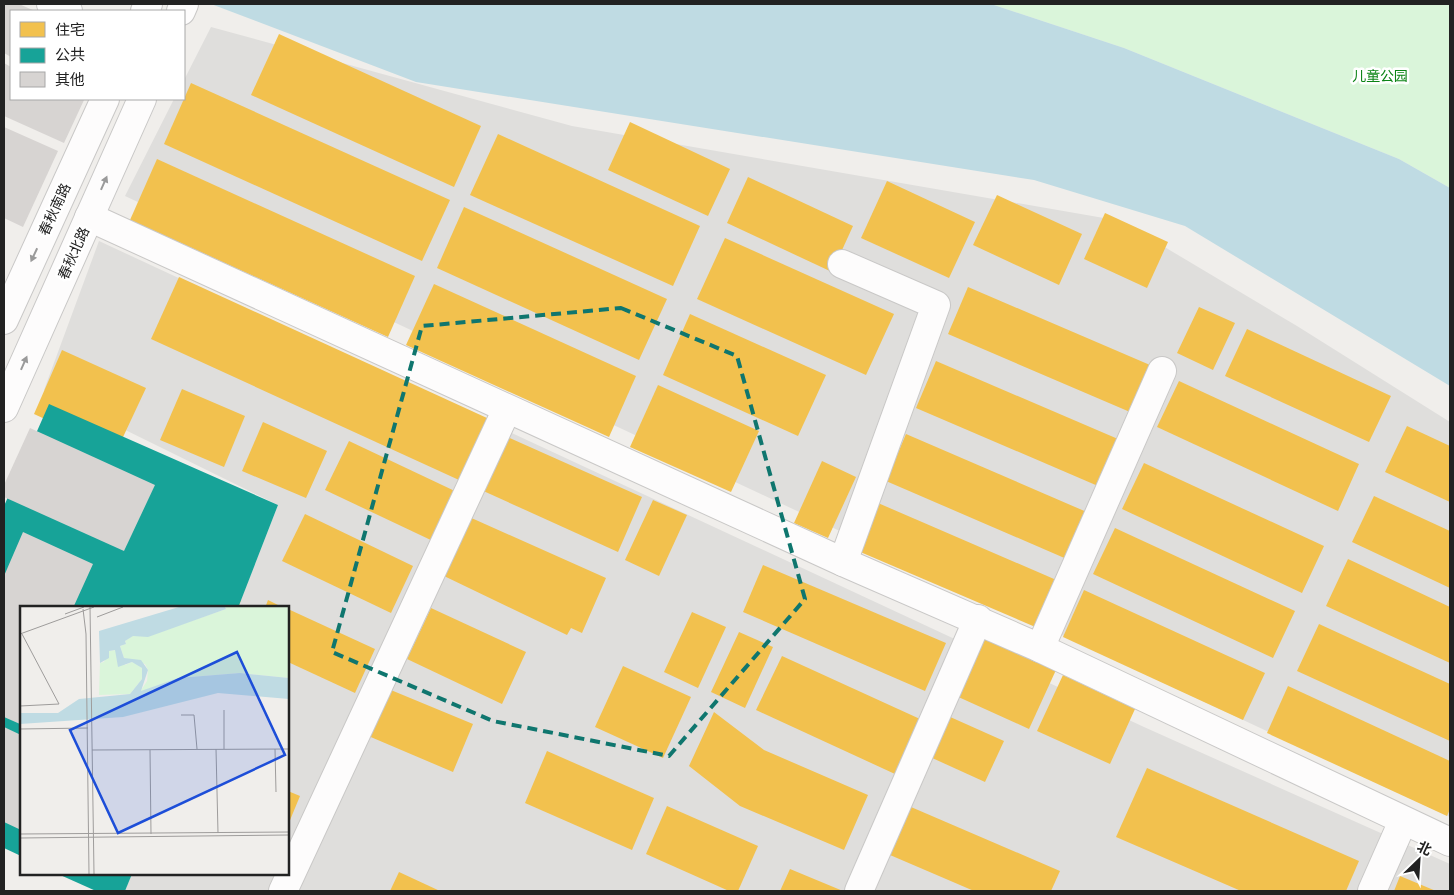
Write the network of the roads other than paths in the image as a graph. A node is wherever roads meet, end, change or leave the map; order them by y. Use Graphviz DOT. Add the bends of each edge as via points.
graph roads {
  1 [pos="51,4"];
  2 [pos="66,10"];
  3 [pos="105,100"];
  4 [pos="142,100"];
  5 [pos="89,217"];
  6 [pos="842,264"];
  7 [pos="4,320"];
  8 [pos="1162,371"];
  9 [pos="4,408"];
  10 [pos="506,409"];
  11 [pos="842,562"];
  12 [pos="978,620"];
  13 [pos="1040,648"];
  14 [pos="1404,821"];
  15 [pos="1450,842"];
  16 [pos="283,891"];
  17 [pos="858,891"];
  18 [pos="1372,891"];
  1 -- 2 [label="street"];
  3 -- 7 [label="street, 春秋南路, one-way"];
  5 -- 4 [label="street, 春秋北路, one-way"];
  9 -- 5 [label="street, 春秋北路, one-way"];
  5 -- 10 [label="street"];
  6 -- 11 [label="street" via="936,305"];
  8 -- 13 [label="street"];
  10 -- 11 [label="street"];
  10 -- 16 [label="street"];
  11 -- 12 [label="street"];
  12 -- 13 [label="street"];
  12 -- 17 [label="street"];
  13 -- 14 [label="street"];
  14 -- 15 [label="street"];
  14 -- 18 [label="street"];
}
